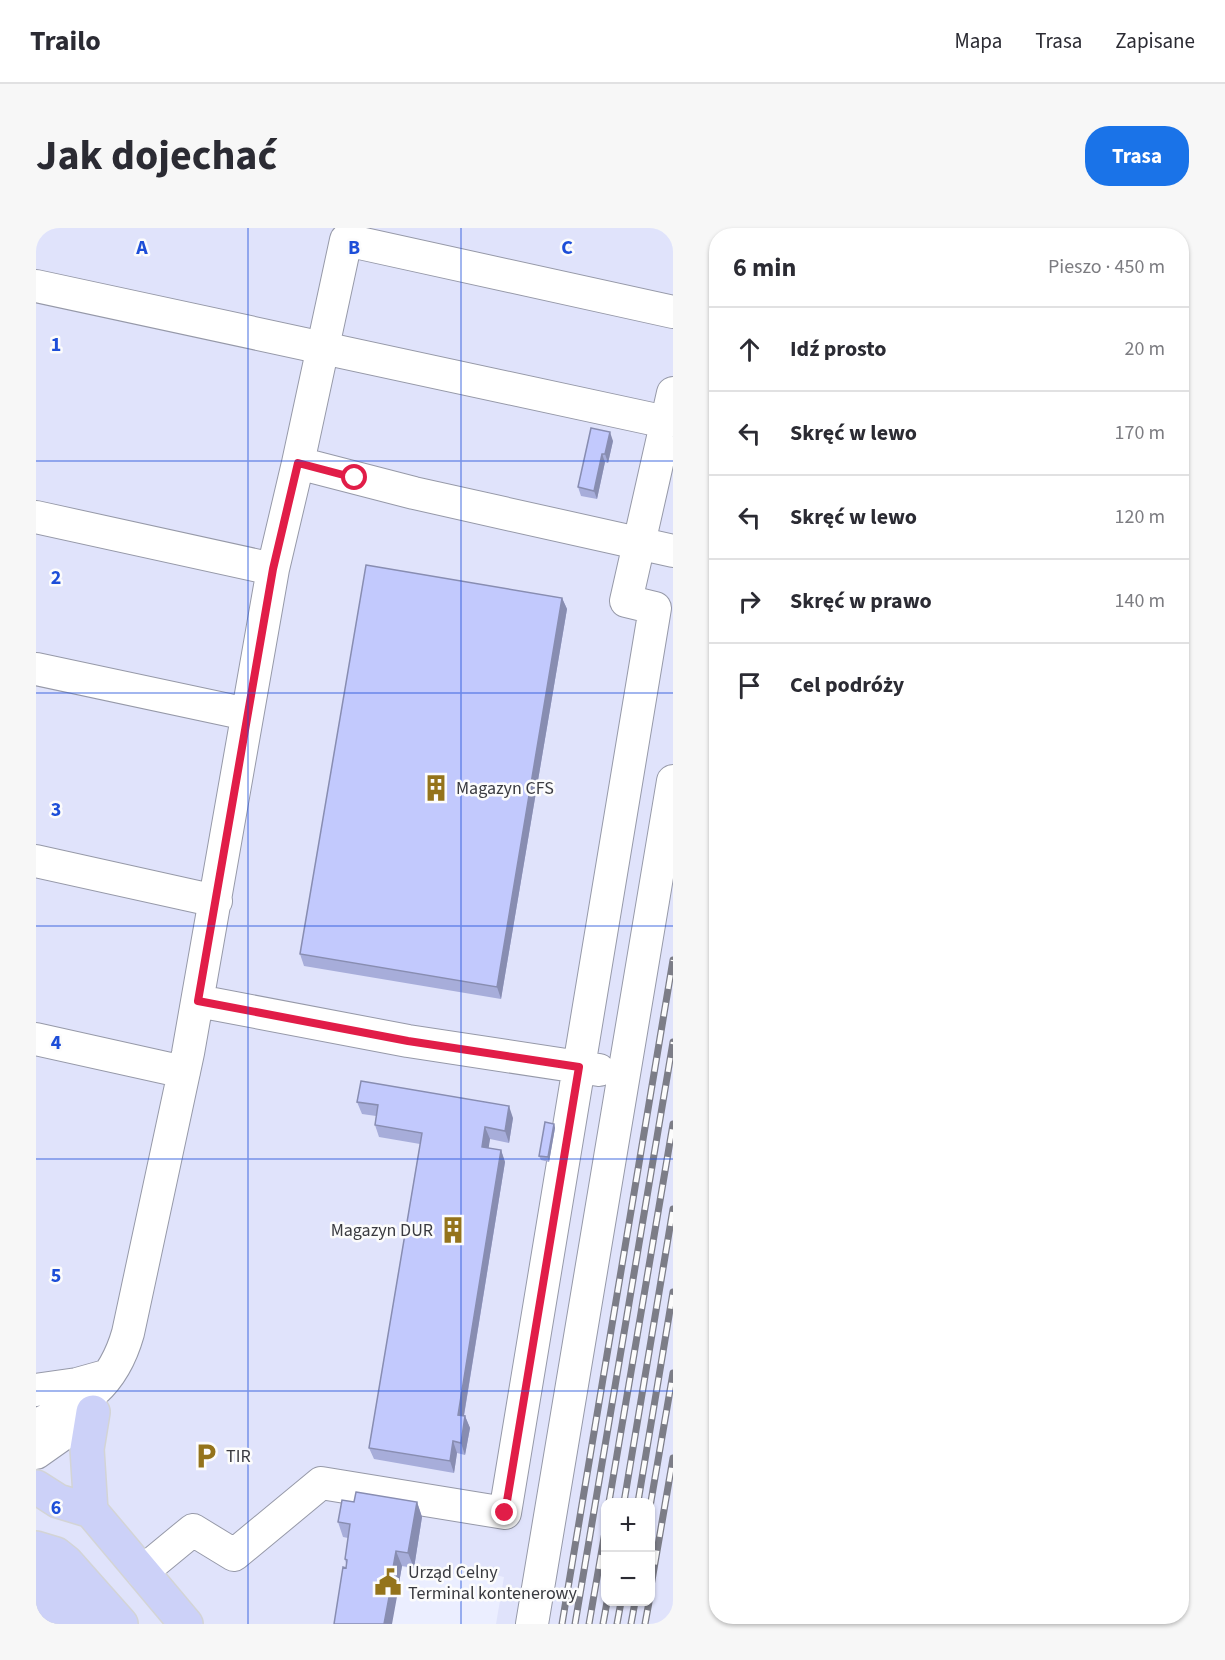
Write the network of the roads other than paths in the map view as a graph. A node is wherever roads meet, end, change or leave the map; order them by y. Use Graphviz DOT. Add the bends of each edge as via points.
graph roads {
  1 [pos="36,286"];
  2 [pos="673,312"];
  3 [pos="322,348"];
  4 [pos="670,407"];
  5 [pos="298,463"];
  6 [pos="36,517"];
  7 [pos="640,543"];
  8 [pos="673,550"];
  9 [pos="273,569"];
  10 [pos="36,669"];
  11 [pos="247,714"];
  12 [pos="673,781"];
  13 [pos="36,861"];
  14 [pos="216,901"];
  15 [pos="198,1001"];
  16 [pos="36,1039"];
  17 [pos="579,1067"];
  18 [pos="184,1072"];
  19 [pos="624,1074"];
  20 [pos="112,1373"];
  21 [pos="36,1390"];
  22 [pos="93,1412"];
  23 [pos="36,1425"];
  24 [pos="36,1453"];
  25 [pos="36,1487"];
  26 [pos="91,1511"];
  27 [pos="36,1548"];
  28 [pos="36,1561"];
  29 [pos="142,1572"];
  30 [pos="36,1602"];
  31 [pos="53,1624"];
  32 [pos="90,1624"];
  33 [pos="121,1624"];
  34 [pos="186,1624"];
  35 [pos="532,1624"];
  1 -- 3 [label="lane"];
  2 -- 3 [label="lane" via="346,240"];
  3 -- 4 [label="lane"];
  3 -- 5 [label="lane"];
  4 -- 7 [label="lane"];
  5 -- 7 [label="lane"];
  5 -- 9 [label="lane"];
  6 -- 9 [label="lane"];
  7 -- 8 [label="lane"];
  7 -- 17 [label="lane" via="626,602 655,608"];
  9 -- 11 [label="lane"];
  10 -- 11 [label="lane"];
  11 -- 14 [label="lane"];
  12 -- 19 [label="lane"];
  13 -- 14 [label="lane"];
  14 -- 15 [label="lane"];
  15 -- 17 [label="lane" via="408,1041"];
  15 -- 18 [label="lane"];
  16 -- 18 [label="lane"];
  17 -- 19 [label="lane"];
  17 -- 29 [label="lane" via="505,1513 321,1483 234,1555 193,1530"];
  18 -- 20 [label="lane" via="128,1333"];
  19 -- 35 [label="lane"];
  20 -- 21 [label="lane" via="77,1384"];
  20 -- 22 [label="lane" via="106,1394"];
  20 -- 23 [label="lane" via="89,1396"];
  22 -- 24 [label="lane"];
  22 -- 26 [label="main road" via="87,1449"];
  25 -- 26 [label="main road" via="58,1501"];
  26 -- 29 [label="main road"];
  27 -- 33 [label="main road" via="56,1554 66,1562"];
  28 -- 32 [label="main road"];
  29 -- 34 [label="main road"];
  30 -- 31 [label="main road"];
}
